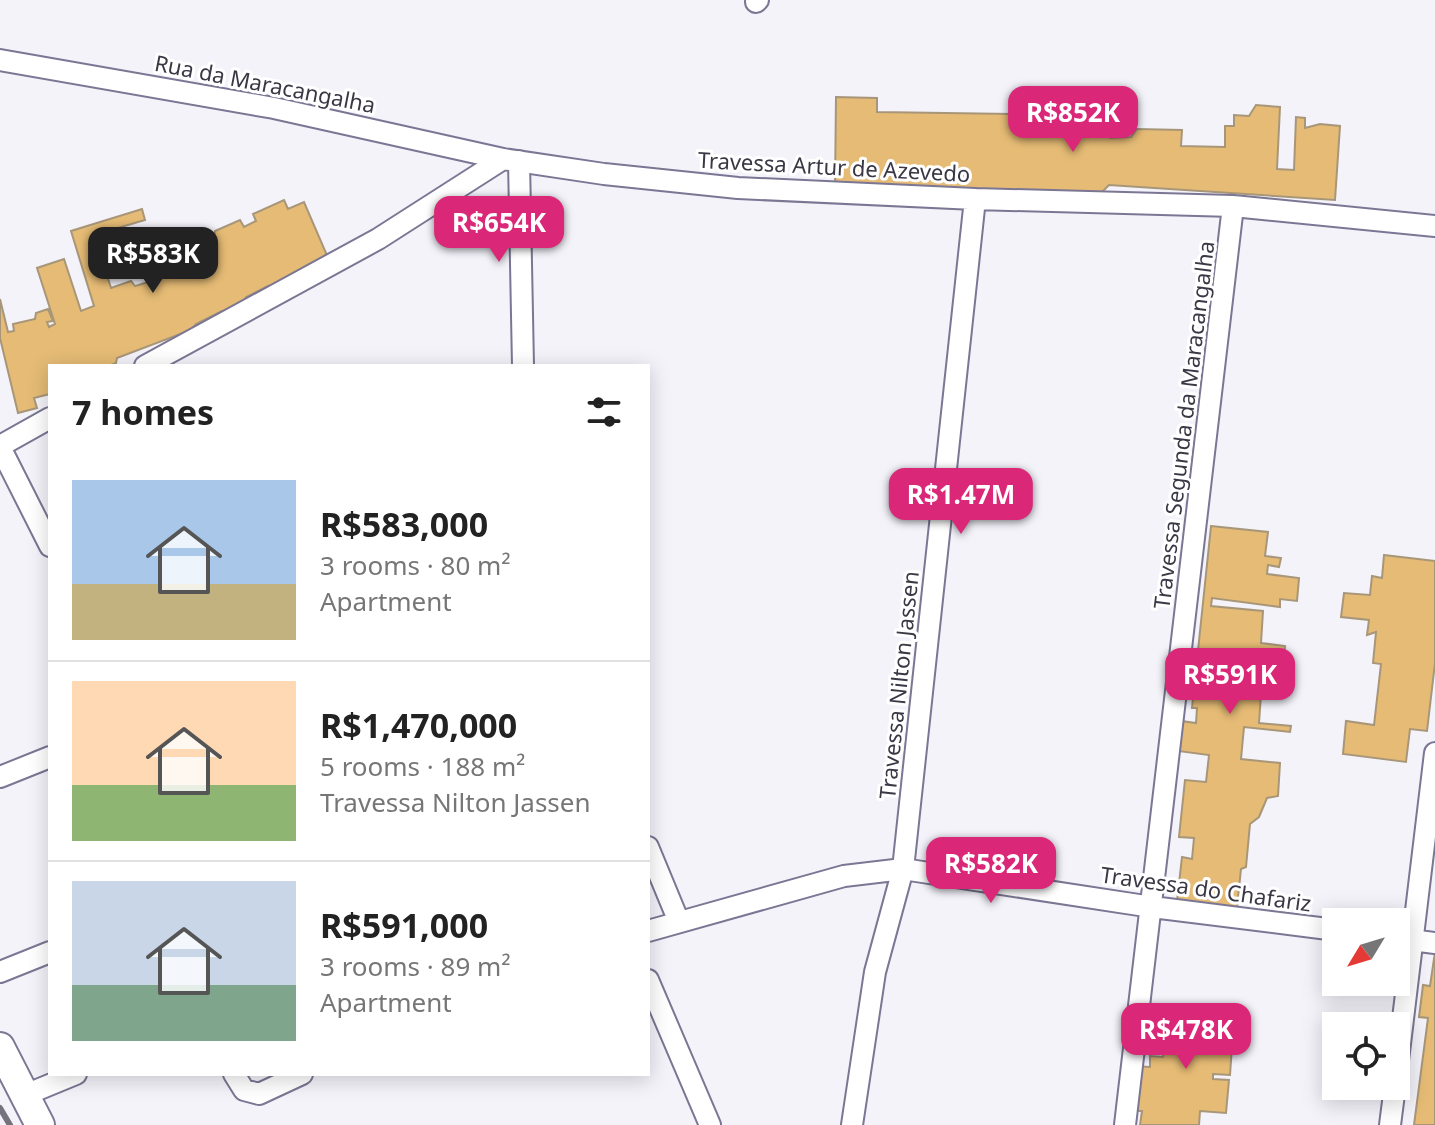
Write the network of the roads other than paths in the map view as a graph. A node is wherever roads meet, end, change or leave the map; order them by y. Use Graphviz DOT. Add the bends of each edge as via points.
graph roads {
  1 [pos="0,60"];
  2 [pos="511,160"];
  3 [pos="975,199"];
  4 [pos="1233,206"];
  5 [pos="1435,226"];
  6 [pos="149,364"];
  7 [pos="523,364"];
  8 [pos="48,419"];
  9 [pos="0,447"];
  10 [pos="48,542"];
  11 [pos="1435,753"];
  12 [pos="48,758"];
  13 [pos="0,777"];
  14 [pos="650,852"];
  15 [pos="903,869"];
  16 [pos="1152,907"];
  17 [pos="1409,908"];
  18 [pos="679,922"];
  19 [pos="1322,928"];
  20 [pos="650,930"];
  21 [pos="1410,940"];
  22 [pos="1435,943"];
  23 [pos="48,953"];
  24 [pos="0,972"];
  25 [pos="650,985"];
  26 [pos="0,1047"];
  27 [pos="71,1076"];
  28 [pos="235,1076"];
  29 [pos="298,1076"];
  30 [pos="25,1095"];
  31 [pos="1393,1100"];
  32 [pos="40,1125"];
  33 [pos="710,1125"];
  34 [pos="852,1125"];
  35 [pos="1125,1125"];
  36 [pos="1390,1125"];
  1 -- 2 [label="street, Rua da Maracangalha" via="274,108"];
  2 -- 3 [label="street, Travessa Artur de Azevedo" via="738,188"];
  2 -- 6 [label="street"];
  2 -- 7 [label="street"];
  3 -- 4 [label="street, Travessa Artur de Azevedo"];
  3 -- 15 [label="street, Travessa Nilton Jassen"];
  4 -- 5 [label="street, Travessa Artur de Azevedo"];
  4 -- 16 [label="street, Travessa Segunda da Maracangalha"];
  8 -- 9 [label="street"];
  9 -- 10 [label="street"];
  11 -- 17 [label="street"];
  12 -- 13 [label="street"];
  14 -- 18 [label="street"];
  15 -- 16 [label="street, Travessa do Chafariz"];
  15 -- 18 [label="street, Travessa do Chafariz" via="844,876"];
  15 -- 34 [label="street, Travessa Nilton Jassen" via="875,972"];
  16 -- 19 [label="street, Travessa do Chafariz"];
  16 -- 35 [label="street, Travessa Segunda da Maracangalha"];
  18 -- 20 [label="street, Travessa do Chafariz"];
  21 -- 22 [label="street"];
  23 -- 24 [label="street"];
  25 -- 33 [label="street"];
  26 -- 30 [label="street"];
  27 -- 30 [label="street"];
  28 -- 29 [label="street" via="244,1090 259,1094"];
  30 -- 32 [label="street"];
  31 -- 36 [label="street"];
}
